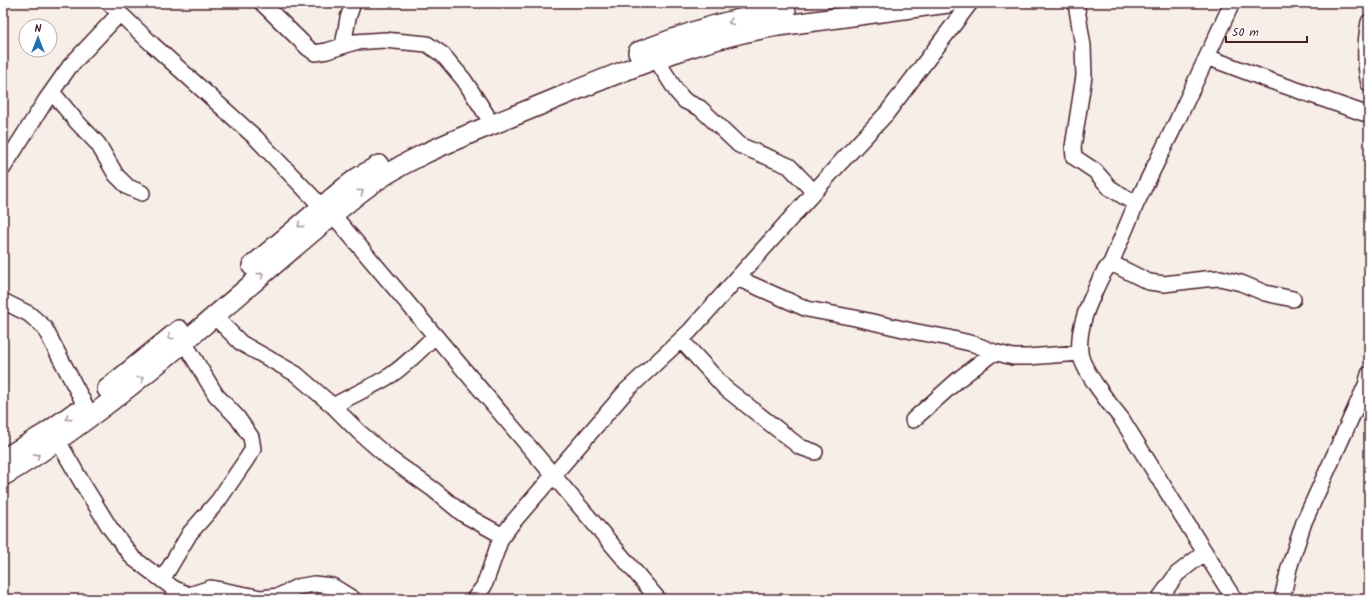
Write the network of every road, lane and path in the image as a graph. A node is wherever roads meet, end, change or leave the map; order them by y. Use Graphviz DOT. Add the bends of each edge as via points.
graph roads {
  1 [pos="262,3"];
  2 [pos="353,3"];
  3 [pos="852,3"];
  4 [pos="948,3"];
  5 [pos="970,3"];
  6 [pos="1076,3"];
  7 [pos="1232,3"];
  8 [pos="114,8"];
  9 [pos="752,10"];
  10 [pos="1369,22"];
  11 [pos="343,46"];
  12 [pos="1207,57"];
  13 [pos="656,59"];
  14 [pos="1369,84"];
  15 [pos="52,92"];
  16 [pos="486,114"];
  17 [pos="1369,115"];
  18 [pos="3,168"];
  19 [pos="814,192"];
  20 [pos="142,193"];
  21 [pos="1136,204"];
  22 [pos="327,211"];
  23 [pos="1110,263"];
  24 [pos="737,278"];
  25 [pos="1293,299"];
  26 [pos="3,301"];
  27 [pos="214,316"];
  28 [pos="435,336"];
  29 [pos="681,340"];
  30 [pos="184,342"];
  31 [pos="994,352"];
  32 [pos="1080,353"];
  33 [pos="1369,374"];
  34 [pos="85,405"];
  35 [pos="333,406"];
  36 [pos="913,420"];
  37 [pos="58,441"];
  38 [pos="815,452"];
  39 [pos="3,459"];
  40 [pos="3,476"];
  41 [pos="553,476"];
  42 [pos="503,536"];
  43 [pos="1204,553"];
  44 [pos="162,580"];
  45 [pos="353,599"];
  46 [pos="474,599"];
  47 [pos="658,599"];
  48 [pos="1159,599"];
  49 [pos="1234,599"];
  50 [pos="1282,599"];
  1 -- 11 [label="street" via="315,53"];
  2 -- 11 [label="street"];
  3 -- 9 [label="main road"];
  4 -- 13 [label="main road" via="752,30"];
  5 -- 19 [label="street" via="886,114"];
  6 -- 21 [label="street" via="1084,76 1073,148 1074,157 1096,171 1110,188"];
  7 -- 12 [label="street"];
  8 -- 15 [label="street"];
  8 -- 22 [label="street" via="256,138"];
  9 -- 16 [label="main road, one-way"];
  10 -- 14 [label="street" via="1365,68"];
  11 -- 16 [label="street" via="355,42 384,40 427,44 443,55 464,80"];
  12 -- 17 [label="street"];
  12 -- 21 [label="street"];
  13 -- 19 [label="street" via="685,101 700,108 739,145 789,166"];
  22 -- 13 [label="main road, one-way" via="387,174 467,134"];
  15 -- 18 [label="street"];
  15 -- 20 [label="street" via="98,144 116,174 128,186"];
  16 -- 22 [label="main road" via="399,153 357,178"];
  19 -- 24 [label="street"];
  21 -- 23 [label="street"];
  27 -- 22 [label="main road, one-way" via="313,231"];
  22 -- 28 [label="street"];
  22 -- 34 [label="main road, one-way" via="267,252 199,314"];
  23 -- 25 [label="street" via="1149,282 1164,284 1220,278"];
  23 -- 32 [label="street" via="1084,317"];
  24 -- 29 [label="street"];
  24 -- 31 [label="street" via="807,309 944,337"];
  26 -- 34 [label="street" via="29,314 44,327"];
  27 -- 30 [label="main road"];
  27 -- 35 [label="street" via="241,343 296,374"];
  28 -- 35 [label="street" via="392,374"];
  28 -- 41 [label="street"];
  29 -- 38 [label="street" via="725,388 800,447"];
  29 -- 41 [label="street" via="627,390"];
  37 -- 30 [label="main road, one-way" via="151,371"];
  30 -- 44 [label="street" via="216,395 237,417 250,437 252,449 218,501 190,533"];
  31 -- 32 [label="street" via="1013,357"];
  31 -- 36 [label="street"];
  32 -- 43 [label="street" via="1085,366 1121,418"];
  33 -- 50 [label="street" via="1304,522"];
  34 -- 39 [label="main road, one-way"];
  35 -- 42 [label="street" via="390,458 463,514"];
  40 -- 37 [label="main road, one-way"];
  37 -- 44 [label="street" via="110,528 133,558"];
  41 -- 42 [label="street"];
  41 -- 47 [label="street"];
  42 -- 46 [label="street" via="484,586"];
  43 -- 48 [label="street" via="1178,574"];
  43 -- 49 [label="street"];
  44 -- 45 [label="street" via="189,595 211,588 262,598 279,596 297,587 314,584 332,586"];
}
